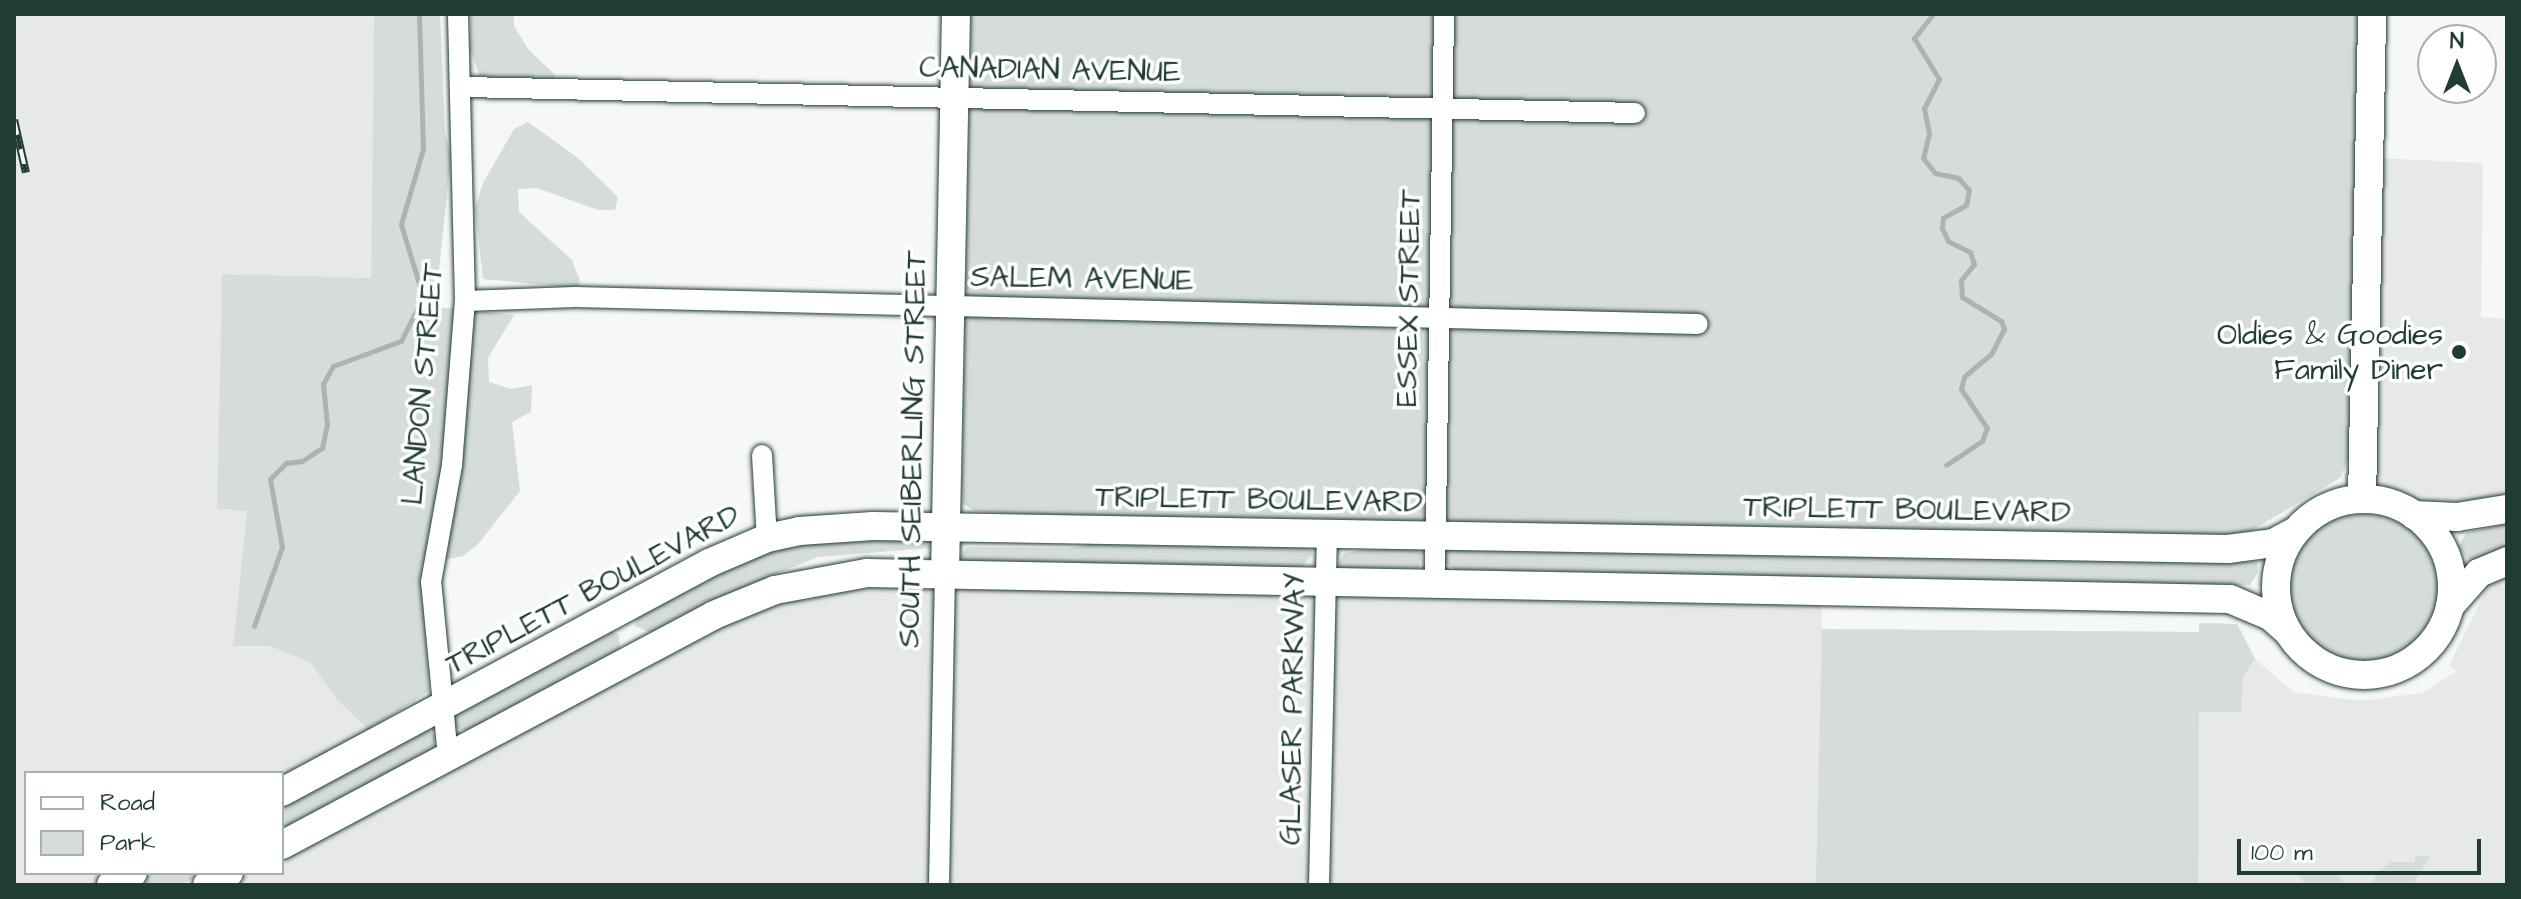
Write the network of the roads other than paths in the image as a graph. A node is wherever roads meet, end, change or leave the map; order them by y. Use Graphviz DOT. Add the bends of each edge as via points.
graph roads {
  1 [pos="458,14"];
  2 [pos="956,14"];
  3 [pos="1444,14"];
  4 [pos="2372,14"];
  5 [pos="464,87"];
  6 [pos="954,99"];
  7 [pos="1442,108"];
  8 [pos="1635,113"];
  9 [pos="465,301"];
  10 [pos="950,308"];
  11 [pos="1438,318"];
  12 [pos="1698,324"];
  13 [pos="762,455"];
  14 [pos="2362,499"];
  15 [pos="2507,509"];
  16 [pos="2414,515"];
  17 [pos="946,528"];
  18 [pos="2296,531"];
  19 [pos="1327,535"];
  20 [pos="1435,537"];
  21 [pos="767,538"];
  22 [pos="2507,561"];
  23 [pos="945,575"];
  24 [pos="1326,581"];
  25 [pos="1435,582"];
  26 [pos="2450,606"];
  27 [pos="2287,631"];
  28 [pos="441,709"];
  29 [pos="448,757"];
  30 [pos="284,791"];
  31 [pos="284,844"];
  32 [pos="129,875"];
  33 [pos="225,875"];
  34 [pos="111,885"];
  35 [pos="207,885"];
  36 [pos="939,885"];
  37 [pos="1319,885"];
  1 -- 5 [label="street, LANDON STREET"];
  2 -- 6 [label="main road, SOUTH SEIBERLING STREET"];
  3 -- 7 [label="street, ESSEX STREET"];
  4 -- 14 [label="main road"];
  5 -- 6 [label="street, CANADIAN AVENUE"];
  5 -- 9 [label="street, LANDON STREET"];
  6 -- 7 [label="street, CANADIAN AVENUE"];
  6 -- 10 [label="main road, SOUTH SEIBERLING STREET"];
  7 -- 8 [label="street, CANADIAN AVENUE"];
  7 -- 11 [label="street, ESSEX STREET"];
  9 -- 10 [label="street, SALEM AVENUE" via="575,297"];
  9 -- 28 [label="street, LANDON STREET" via="452,465 431,582"];
  10 -- 11 [label="street, SALEM AVENUE" via="1298,311"];
  10 -- 17 [label="main road, SOUTH SEIBERLING STREET"];
  11 -- 12 [label="street, SALEM AVENUE"];
  11 -- 20 [label="street, ESSEX STREET"];
  13 -- 21 [label="street"];
  14 -- 16 [label="main road" via="2389,503"];
  14 -- 18 [label="main road" via="2326,508"];
  15 -- 16 [label="main road" via="2457,517"];
  16 -- 26 [label="main road" via="2443,548 2452,576"];
  17 -- 19 [label="main road, TRIPLETT BOULEVARD"];
  17 -- 21 [label="main road, TRIPLETT BOULEVARD" via="849,526"];
  17 -- 23 [label="main road, SOUTH SEIBERLING STREET"];
  18 -- 20 [label="main road, TRIPLETT BOULEVARD" via="2273,543 2228,549"];
  18 -- 27 [label="main road" via="2276,580 2277,606"];
  19 -- 20 [label="main road, TRIPLETT BOULEVARD"];
  19 -- 24 [label="street, GLASER PARKWAY"];
  20 -- 25 [label="street, ESSEX STREET"];
  21 -- 28 [label="main road, TRIPLETT BOULEVARD" via="709,563"];
  22 -- 26 [label="main road" via="2479,573"];
  23 -- 24 [label="main road"];
  23 -- 29 [label="main road" via="867,573 775,590 714,615"];
  23 -- 36 [label="street, SOUTH SEIBERLING STREET"];
  24 -- 25 [label="main road"];
  24 -- 37 [label="street, GLASER PARKWAY"];
  25 -- 27 [label="main road" via="2230,599 2270,616"];
  26 -- 27 [label="main road" via="2439,634 2422,654 2375,675 2326,667 2303,652"];
  28 -- 29 [label="street, LANDON STREET"];
  28 -- 30 [label="main road, TRIPLETT BOULEVARD"];
  29 -- 31 [label="main road"];
  32 -- 34 [label="main road"];
  33 -- 35 [label="main road"];
}
